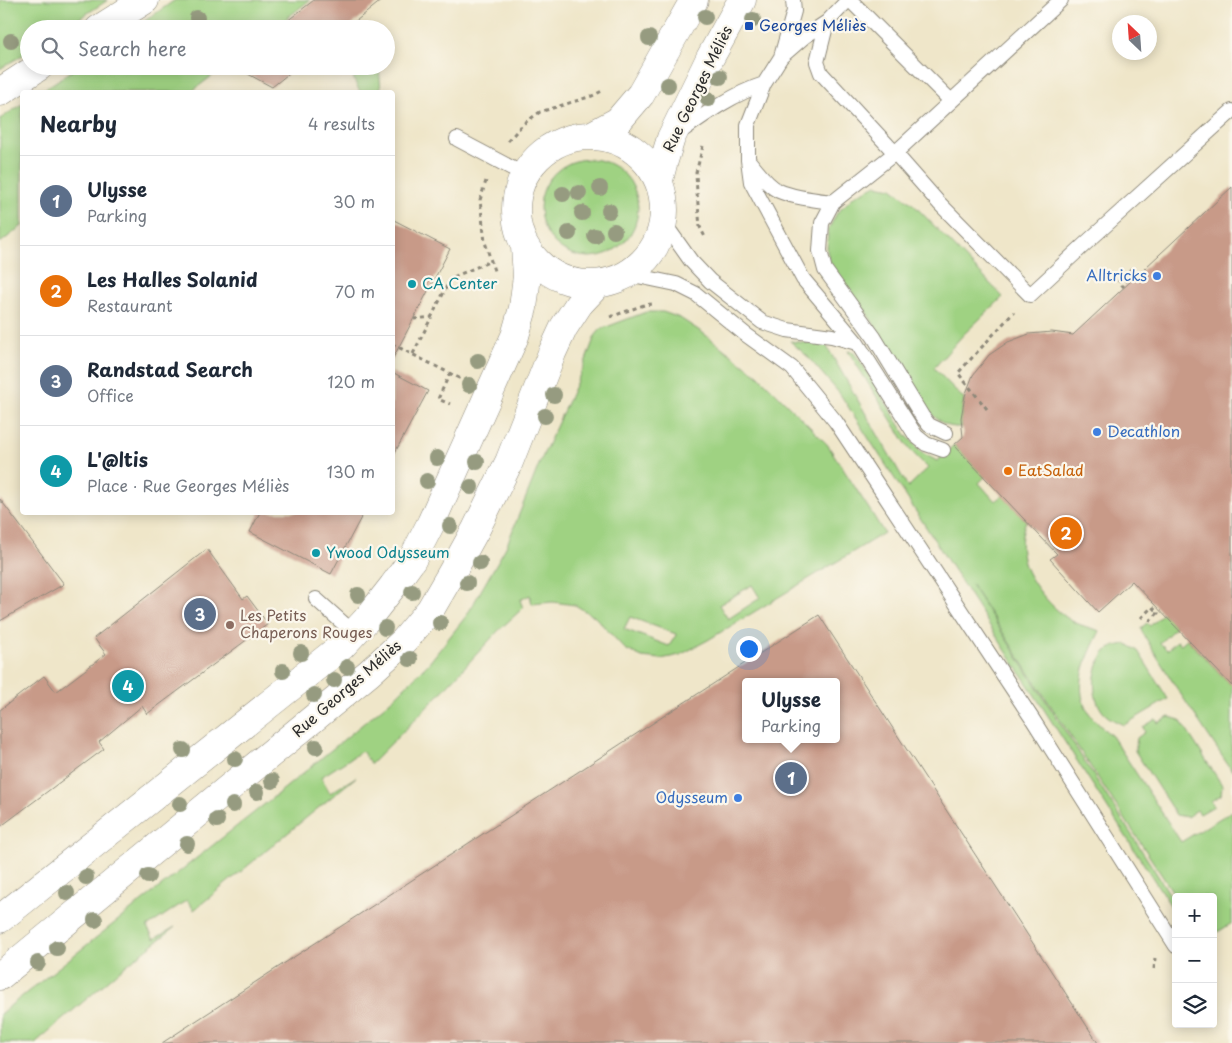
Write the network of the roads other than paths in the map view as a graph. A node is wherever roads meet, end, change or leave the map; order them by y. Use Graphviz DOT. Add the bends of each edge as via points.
graph roads {
  1 [pos="145,0"];
  2 [pos="694,0"];
  3 [pos="742,0"];
  4 [pos="793,0"];
  5 [pos="849,0"];
  6 [pos="1061,0"];
  7 [pos="113,20"];
  8 [pos="827,22"];
  9 [pos="781,57"];
  10 [pos="26,75"];
  11 [pos="764,84"];
  12 [pos="0,92"];
  13 [pos="951,101"];
  14 [pos="1232,111"];
  15 [pos="592,135"];
  16 [pos="671,138"];
  17 [pos="457,139"];
  18 [pos="895,153"];
  19 [pos="748,160"];
  20 [pos="525,175"];
  21 [pos="659,180"];
  22 [pos="833,202"];
  23 [pos="664,223"];
  24 [pos="525,247"];
  25 [pos="628,274"];
  26 [pos="596,286"];
  27 [pos="857,343"];
  28 [pos="946,433"];
  29 [pos="943,450"];
  30 [pos="316,599"];
  31 [pos="354,633"];
  32 [pos="0,918"];
  33 [pos="1172,940"];
  34 [pos="0,976"];
  1 -- 7 [label="street"];
  2 -- 15 [label="street" via="641,94 618,121"];
  3 -- 16 [label="street, Rue Georges Méliès"];
  4 -- 9 [label="lane" via="794,11"];
  5 -- 8 [label="lane"];
  5 -- 13 [label="lane"];
  6 -- 13 [label="lane"];
  8 -- 9 [label="lane" via="804,36"];
  8 -- 18 [label="lane" via="817,62 821,73"];
  9 -- 11 [label="lane"];
  10 -- 12 [label="street"];
  11 -- 16 [label="lane" via="714,108"];
  11 -- 19 [label="lane" via="748,125"];
  13 -- 18 [label="lane"];
  14 -- 18 [label="lane" via="1030,296"];
  15 -- 20 [label="street" via="561,140 535,158"];
  15 -- 21 [label="street" via="620,141 643,157"];
  16 -- 21 [label="street, Rue Georges Méliès"];
  17 -- 20 [label="lane"];
  18 -- 22 [label="lane"];
  19 -- 22 [label="lane" via="778,190 807,199"];
  19 -- 27 [label="lane" via="751,182 803,279"];
  20 -- 24 [label="street" via="519,186 515,217"];
  21 -- 23 [label="street" via="664,201"];
  22 -- 28 [label="lane" via="822,223 820,251 825,270 874,337 922,416 930,425"];
  23 -- 25 [label="street" via="657,243 645,260"];
  23 -- 27 [label="lane" via="710,281 762,322"];
  24 -- 26 [label="street" via="542,267 565,280"];
  24 -- 31 [label="street" via="527,276 523,308 507,354 412,560"];
  25 -- 26 [label="street"];
  25 -- 33 [label="lane" via="676,284 696,294 792,368 836,422 1034,720"];
  26 -- 34 [label="street, Rue Georges Méliès" via="564,327 508,462 472,536 430,610 404,641"];
  27 -- 29 [label="lane" via="916,436"];
  30 -- 31 [label="lane"];
  31 -- 32 [label="street" via="342,646"];
}
